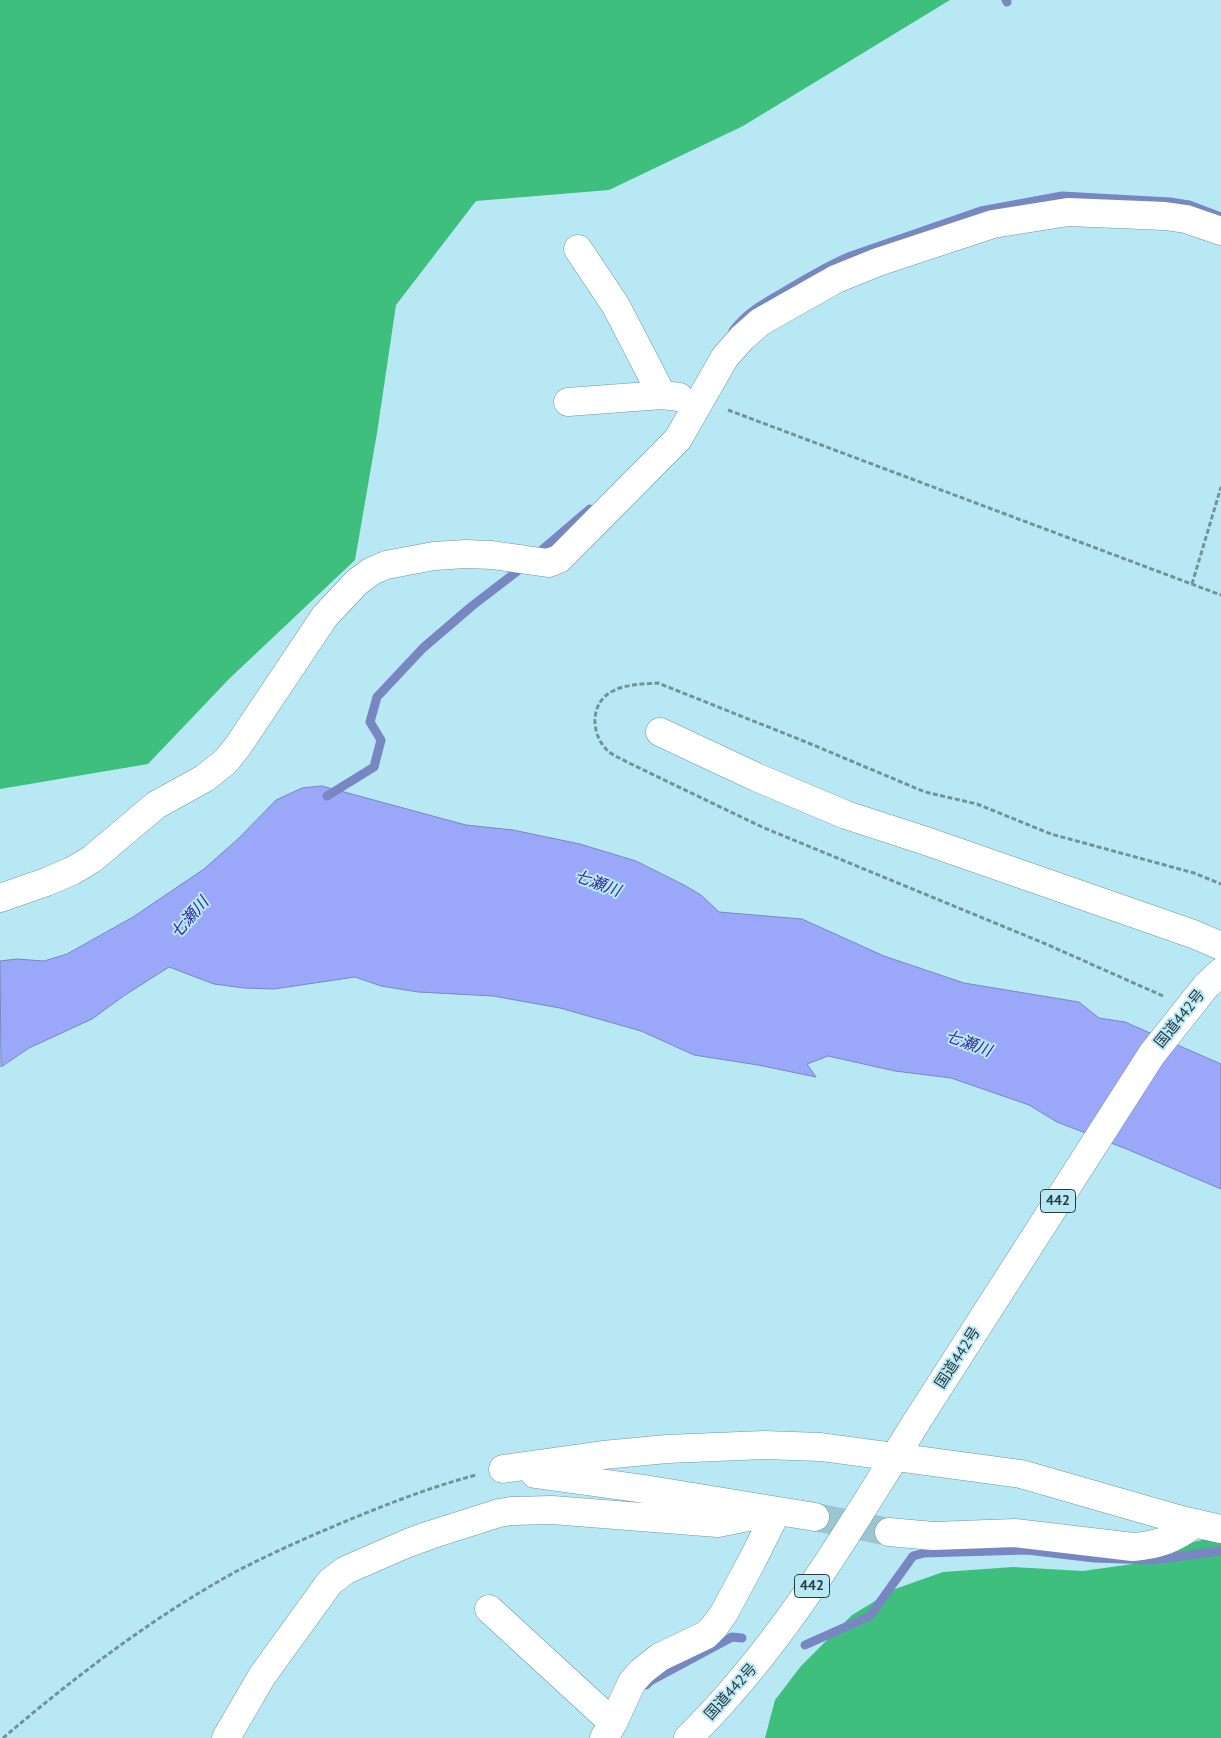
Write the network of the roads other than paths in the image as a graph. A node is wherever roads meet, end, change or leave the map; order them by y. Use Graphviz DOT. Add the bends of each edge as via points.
graph roads {
  1 [pos="1221,231"];
  2 [pos="578,249"];
  3 [pos="662,395"];
  4 [pos="701,400"];
  5 [pos="568,402"];
  6 [pos="660,732"];
  7 [pos="0,898"];
  8 [pos="1221,946"];
  9 [pos="1214,979"];
  10 [pos="895,1456"];
  11 [pos="778,1511"];
  12 [pos="815,1517"];
  13 [pos="1208,1526"];
  14 [pos="888,1532"];
  15 [pos="489,1609"];
  16 [pos="608,1730"];
  17 [pos="226,1738"];
  18 [pos="688,1738"];
  1 -- 4 [label="main road" via="1165,216 1068,212 993,224 861,269 760,322 725,357"];
  2 -- 3 [label="main road" via="616,306"];
  3 -- 4 [label="main road"];
  3 -- 5 [label="main road"];
  4 -- 7 [label="main road" via="678,439 554,562 466,554 405,560 372,571 325,616 226,762 205,778 156,805 92,859 46,882"];
  6 -- 8 [label="main road" via="846,815"];
  9 -- 10 [label="main road, 国道442号 / 442, bridge" via="1152,1054"];
  10 -- 11 [label="main road" via="821,1447 708,1446 603,1455 504,1469"];
  10 -- 13 [label="main road" via="1021,1474"];
  10 -- 18 [label="main road, 国道442号 / 442" via="771,1644 712,1715"];
  11 -- 12 [label="main road"];
  11 -- 16 [label="main road" via="714,1627 642,1670 632,1682"];
  11 -- 17 [label="main road" via="718,1523 552,1510 511,1511 408,1544 346,1570 330,1582 262,1676"];
  13 -- 14 [label="main road" via="1146,1546 1015,1533 933,1536"];
  15 -- 16 [label="main road"];
}
